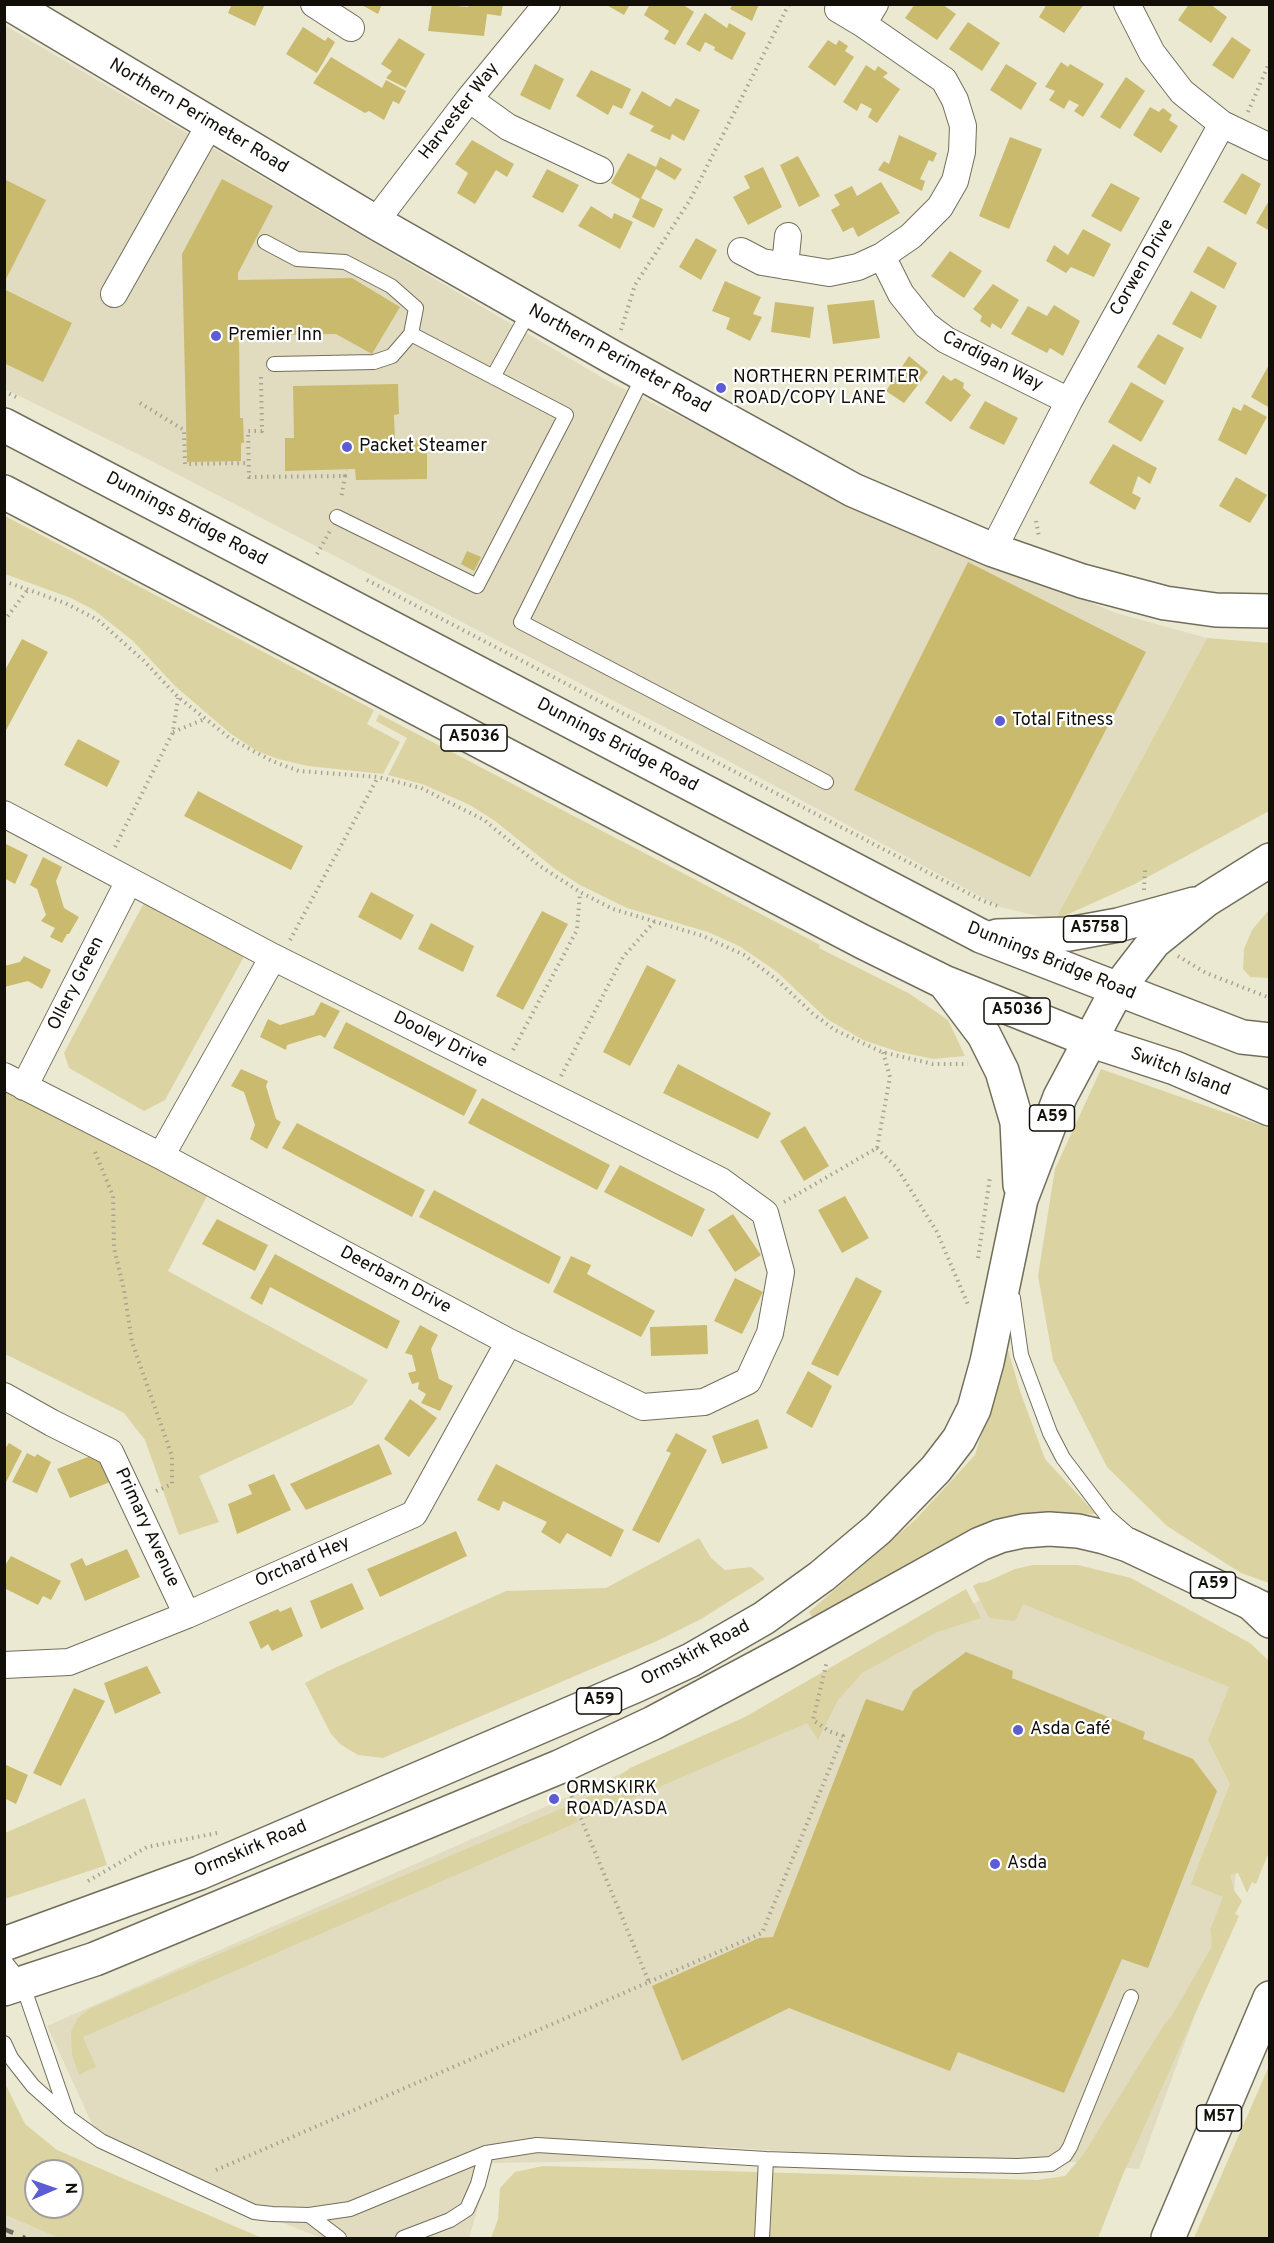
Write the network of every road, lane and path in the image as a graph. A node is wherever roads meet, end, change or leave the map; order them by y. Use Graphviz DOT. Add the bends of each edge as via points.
graph roads {
  1 [pos="10,4"];
  2 [pos="314,4"];
  3 [pos="547,4"];
  4 [pos="789,4"];
  5 [pos="1127,4"];
  6 [pos="838,9"];
  7 [pos="869,14"];
  8 [pos="351,28"];
  9 [pos="1269,61"];
  10 [pos="470,99"];
  11 [pos="210,124"];
  12 [pos="1231,128"];
  13 [pos="1269,147"];
  14 [pos="600,170"];
  15 [pos="375,222"];
  16 [pos="788,236"];
  17 [pos="265,242"];
  18 [pos="741,251"];
  19 [pos="882,256"];
  20 [pos="785,267"];
  21 [pos="114,294"];
  22 [pos="530,310"];
  23 [pos="411,334"];
  24 [pos="612,357"];
  25 [pos="274,364"];
  26 [pos="644,375"];
  27 [pos="493,377"];
  28 [pos="4,391"];
  29 [pos="1069,401"];
  30 [pos="140,403"];
  31 [pos="15,413"];
  32 [pos="249,463"];
  33 [pos="346,470"];
  34 [pos="345,476"];
  35 [pos="4,492"];
  36 [pos="337,517"];
  37 [pos="307,549"];
  38 [pos="993,550"];
  39 [pos="359,576"];
  40 [pos="4,581"];
  41 [pos="29,588"];
  42 [pos="1269,610"];
  43 [pos="4,621"];
  44 [pos="178,697"];
  45 [pos="206,719"];
  46 [pos="173,732"];
  47 [pos="378,777"];
  48 [pos="826,782"];
  49 [pos="4,814"];
  50 [pos="1269,860"];
  51 [pos="104,867"];
  52 [pos="129,880"];
  53 [pos="580,892"];
  54 [pos="1206,900"];
  55 [pos="1009,911"];
  56 [pos="655,921"];
  57 [pos="981,936"];
  58 [pos="1154,942"];
  59 [pos="276,958"];
  60 [pos="944,982"];
  61 [pos="1117,990"];
  62 [pos="1269,998"];
  63 [pos="1256,1039"];
  64 [pos="1089,1040"];
  65 [pos="882,1052"];
  66 [pos="1269,1055"];
  67 [pos="978,1064"];
  68 [pos="501,1071"];
  69 [pos="14,1082"];
  70 [pos="551,1096"];
  71 [pos="1269,1109"];
  72 [pos="81,1116"];
  73 [pos="877,1148"];
  74 [pos="161,1156"];
  75 [pos="990,1172"];
  76 [pos="1021,1199"];
  77 [pos="765,1213"];
  78 [pos="1010,1256"];
  79 [pos="977,1260"];
  80 [pos="972,1302"];
  81 [pos="509,1342"];
  82 [pos="4,1396"];
  83 [pos="133,1501"];
  84 [pos="1157,1558"];
  85 [pos="1263,1612"];
  86 [pos="187,1615"];
  87 [pos="829,1653"];
  88 [pos="4,1665"];
  89 [pos="559,1767"];
  90 [pos="225,1831"];
  91 [pos="88,1881"];
  92 [pos="4,1944"];
  93 [pos="10,1977"];
  94 [pos="650,1982"];
  95 [pos="1131,1997"];
  96 [pos="1269,1998"];
  97 [pos="4,2043"];
  98 [pos="69,2118"];
  99 [pos="486,2153"];
  100 [pos="766,2159"];
  101 [pos="216,2170"];
  102 [pos="309,2215"];
  103 [pos="339,2238"];
  104 [pos="403,2238"];
  105 [pos="762,2238"];
  106 [pos="1168,2238"];
  1 -- 11 [label="main road, Northern Perimeter Road"];
  2 -- 8 [label="street"];
  3 -- 10 [label="street, Harvester Way"];
  4 -- 24 [label="path" via="690,200 635,285"];
  5 -- 12 [label="street" via="1152,53 1182,92"];
  6 -- 7 [label="street"];
  7 -- 19 [label="street" via="944,80 963,126 955,181 940,207"];
  9 -- 12 [label="path"];
  10 -- 14 [label="street" via="508,127"];
  10 -- 15 [label="street, Harvester Way"];
  11 -- 15 [label="main road, Northern Perimeter Road"];
  11 -- 21 [label="street"];
  12 -- 13 [label="street"];
  12 -- 29 [label="street, Corwen Drive"];
  15 -- 22 [label="main road, Northern Perimeter Road"];
  16 -- 20 [label="street"];
  17 -- 23 [label="lane" via="297,259 345,262 391,286 416,308"];
  18 -- 20 [label="street" via="762,262"];
  19 -- 20 [label="street" via="858,267 828,273"];
  19 -- 29 [label="street, Cardigan Way" via="902,294 926,325 945,340"];
  22 -- 24 [label="main road, Northern Perimeter Road"];
  22 -- 27 [label="lane"];
  23 -- 25 [label="lane" via="392,356 374,362"];
  23 -- 27 [label="lane"];
  24 -- 26 [label="main road, Northern Perimeter Road"];
  25 -- 32 [label="path" via="261,378 262,430 246,431"];
  26 -- 38 [label="main road, Northern Perimeter Road" via="853,490"];
  26 -- 48 [label="lane" via="521,622"];
  27 -- 36 [label="lane" via="566,415 477,586"];
  28 -- 31 [label="path"];
  29 -- 38 [label="street, Corwen Drive"];
  30 -- 32 [label="path" via="184,430 185,464"];
  31 -- 57 [label="main road, Dunnings Bridge Road"];
  32 -- 34 [label="path" via="249,477"];
  33 -- 34 [label="path"];
  34 -- 36 [label="path"];
  35 -- 60 [label="main road, A5036"];
  36 -- 37 [label="path" via="317,554"];
  38 -- 42 [label="main road, Northern Perimeter Road" via="1082,581 1164,603 1216,610"];
  39 -- 55 [label="path" via="981,900"];
  40 -- 41 [label="path"];
  41 -- 43 [label="path"];
  41 -- 44 [label="path" via="98,620"];
  44 -- 45 [label="path"];
  44 -- 46 [label="path"];
  45 -- 46 [label="path"];
  45 -- 47 [label="path" via="231,739 298,771"];
  46 -- 51 [label="path"];
  47 -- 53 [label="path" via="421,788 483,820"];
  47 -- 59 [label="path"];
  49 -- 51 [label="street, Dooley Drive"];
  50 -- 54 [label="main road, A5758"];
  51 -- 52 [label="street, Dooley Drive"];
  52 -- 59 [label="street, Dooley Drive"];
  52 -- 69 [label="street, Ollery Green"];
  53 -- 56 [label="path" via="613,909"];
  53 -- 68 [label="path" via="577,930"];
  54 -- 57 [label="main road, A5758" via="1118,925 1069,934"];
  54 -- 58 [label="main road, A5758"];
  56 -- 65 [label="path" via="703,936 744,955 835,1030"];
  56 -- 70 [label="path" via="623,957"];
  57 -- 61 [label="main road, Dunnings Bridge Road"];
  58 -- 61 [label="main road, A5758"];
  58 -- 62 [label="path" via="1206,973"];
  59 -- 68 [label="street, Dooley Drive"];
  59 -- 74 [label="street"];
  60 -- 64 [label="main road, Switch Island / A5036"];
  60 -- 76 [label="main road" via="984,1035 1002,1071 1017,1122"];
  61 -- 63 [label="main road, Dunnings Bridge Road"];
  61 -- 64 [label="main road"];
  63 -- 66 [label="main road, Dunnings Bridge Road"];
  64 -- 71 [label="main road, Switch Island / A5036" via="1175,1068"];
  64 -- 76 [label="main road, A59" via="1060,1097"];
  65 -- 67 [label="path" via="933,1064"];
  65 -- 73 [label="path" via="890,1077"];
  68 -- 70 [label="street, Dooley Drive"];
  69 -- 72 [label="street, Deerbarn Drive"];
  70 -- 77 [label="street, Dooley Drive" via="721,1181"];
  72 -- 74 [label="street, Deerbarn Drive"];
  72 -- 83 [label="path" via="74,1131 96,1153 114,1196 114,1248 132,1342 172,1456 172,1484"];
  73 -- 77 [label="path"];
  73 -- 80 [label="path" via="897,1168 937,1232 971,1312"];
  74 -- 81 [label="street, Deerbarn Drive"];
  75 -- 79 [label="path"];
  76 -- 78 [label="main road, A59"];
  77 -- 81 [label="street, Deerbarn Drive" via="781,1272 770,1333 748,1381 704,1402 643,1407"];
  78 -- 84 [label="lane" via="1021,1355 1050,1433 1107,1516"];
  78 -- 92 [label="main road, Ormskirk Road / A59" via="985,1371 974,1409 959,1439 878,1529 764,1618 691,1660 637,1685 221,1864"];
  81 -- 86 [label="street, Orchard Hey" via="414,1514"];
  82 -- 83 [label="street, Primary Avenue" via="110,1452"];
  83 -- 86 [label="street, Primary Avenue"];
  84 -- 85 [label="main road, A59"];
  84 -- 89 [label="main road, A59" via="1078,1531 1049,1529 1000,1536 663,1717"];
  86 -- 88 [label="street, Orchard Hey" via="69,1662"];
  87 -- 94 [label="path" via="813,1720 843,1736 762,1933"];
  89 -- 93 [label="main road, A59" via="94,1959"];
  89 -- 94 [label="path"];
  90 -- 91 [label="path" via="147,1847"];
  93 -- 98 [label="lane"];
  94 -- 101 [label="path"];
  95 -- 100 [label="lane" via="1070,2147 1051,2164 934,2165"];
  96 -- 106 [label="main road, M57"];
  97 -- 98 [label="lane" via="33,2086"];
  98 -- 102 [label="lane" via="101,2141 255,2212"];
  99 -- 100 [label="lane" via="537,2145"];
  99 -- 102 [label="lane" via="350,2209"];
  99 -- 104 [label="lane" via="467,2210"];
  100 -- 105 [label="lane"];
  102 -- 103 [label="lane"];
}
